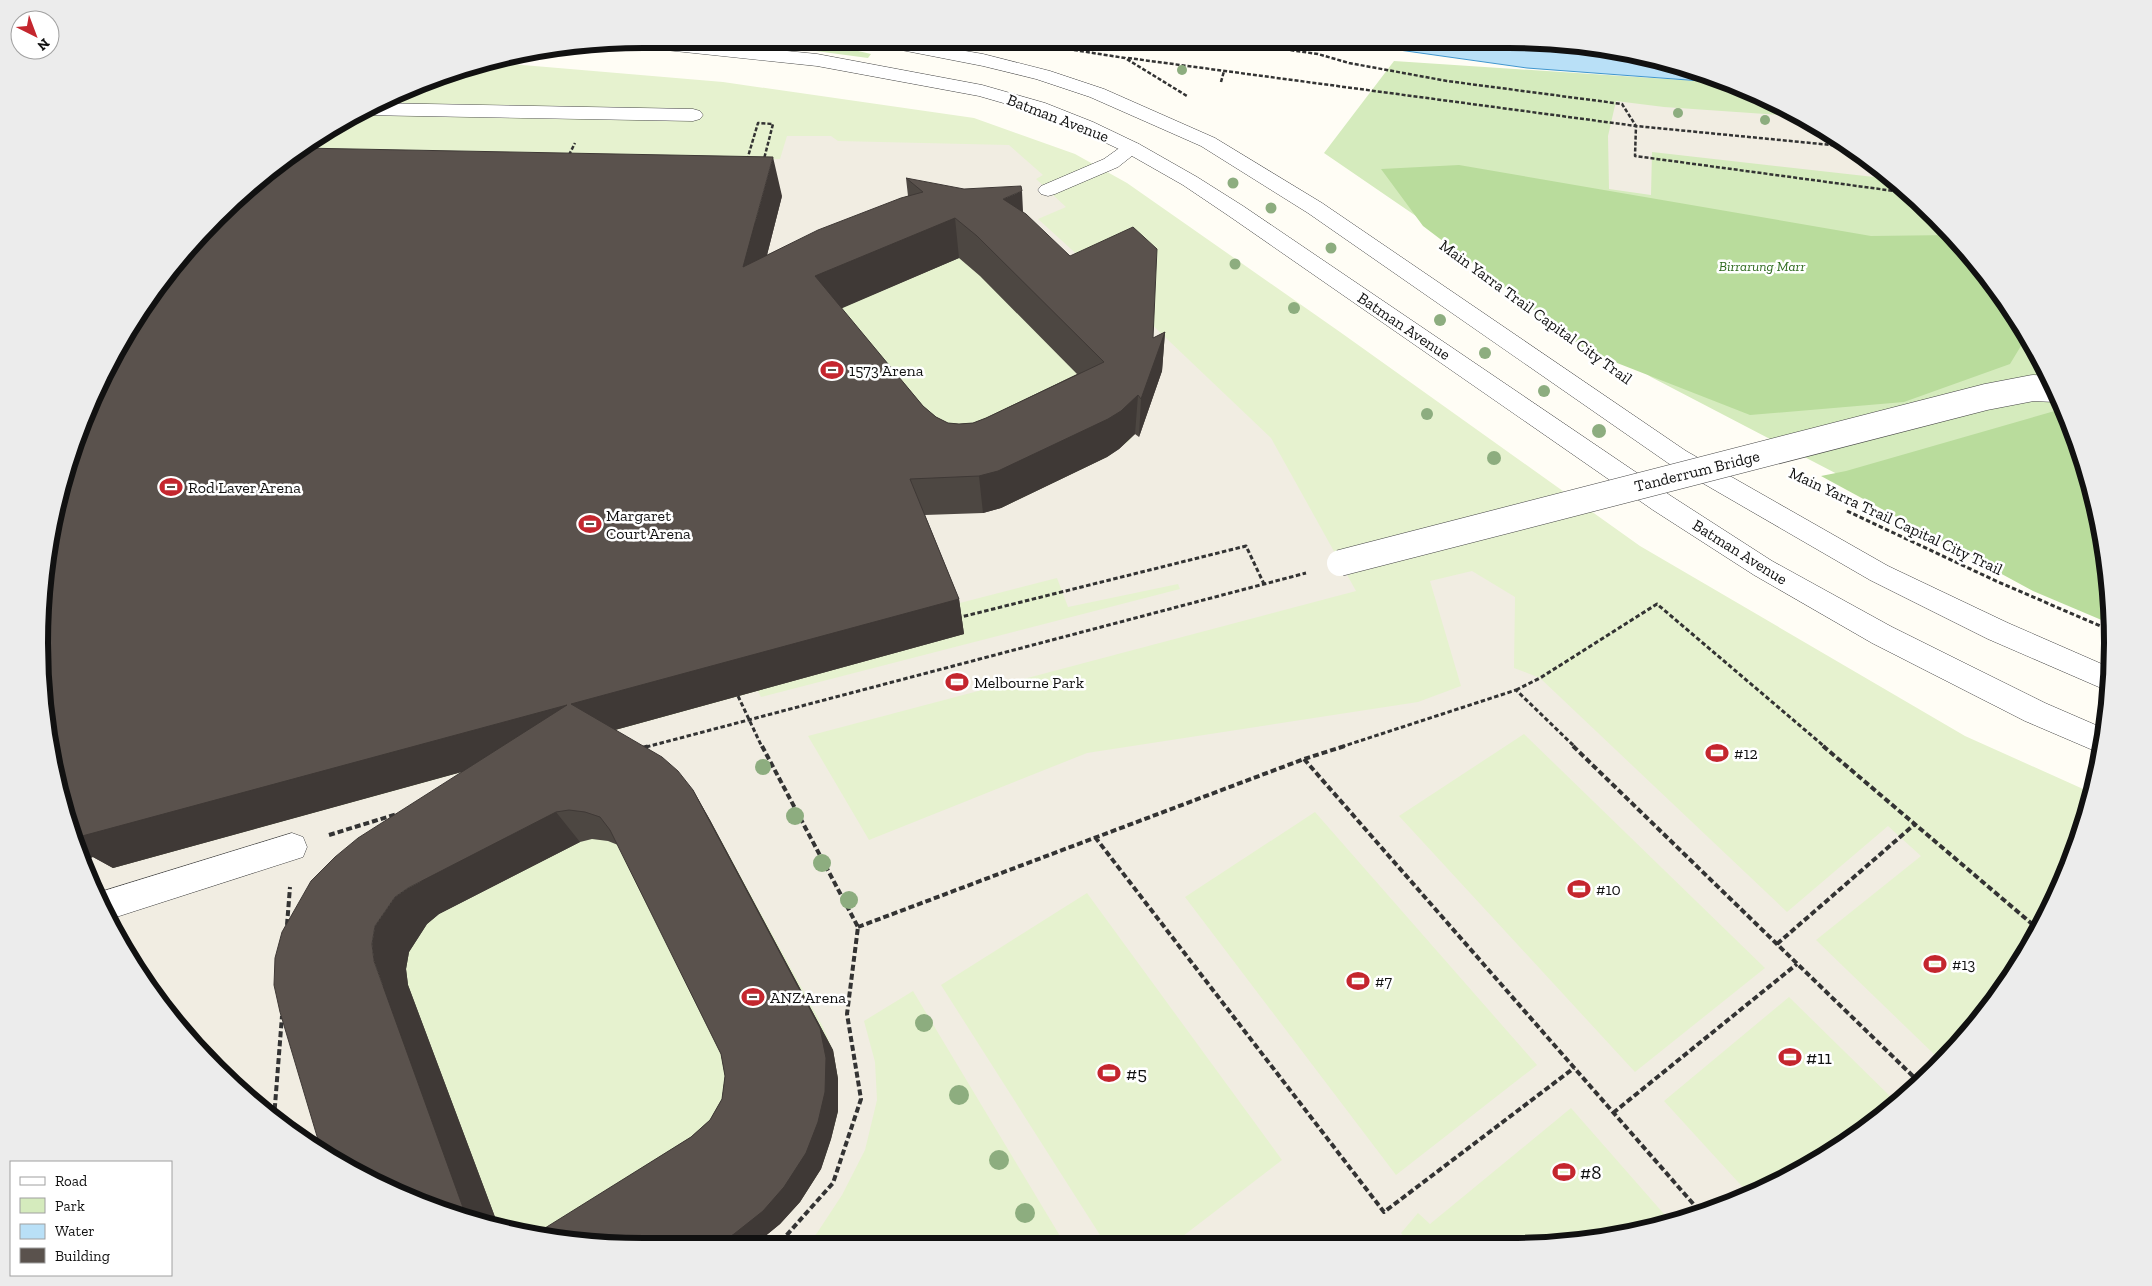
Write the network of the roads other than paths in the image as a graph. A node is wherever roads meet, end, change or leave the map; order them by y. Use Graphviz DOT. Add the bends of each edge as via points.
graph roads {
  1 [pos="696,48"];
  2 [pos="917,48"];
  3 [pos="379,109"];
  4 [pos="693,115"];
  5 [pos="1166,122"];
  6 [pos="1132,148"];
  7 [pos="1048,190"];
  8 [pos="2047,389"];
  9 [pos="1340,564"];
  10 [pos="2103,677"];
  11 [pos="2096,739"];
  12 [pos="292,847"];
  13 [pos="108,904"];
  1 -- 6 [label="street, Batman Avenue" via="817,60 982,91 1038,107"];
  2 -- 5 [label="street, Batman Avenue" via="1043,75"];
  3 -- 4 [label="street"];
  5 -- 6 [label="street"];
  5 -- 10 [label="street, Batman Avenue" via="1251,166 1677,457 1879,573 1998,631"];
  6 -- 7 [label="street" via="1111,163"];
  6 -- 11 [label="street, Batman Avenue" via="1228,206 1662,503 1763,568 1882,635 2035,712"];
  8 -- 9 [label="street, Tanderrum Bridge, bridge" via="1986,397"];
  12 -- 13 [label="street"];
}
